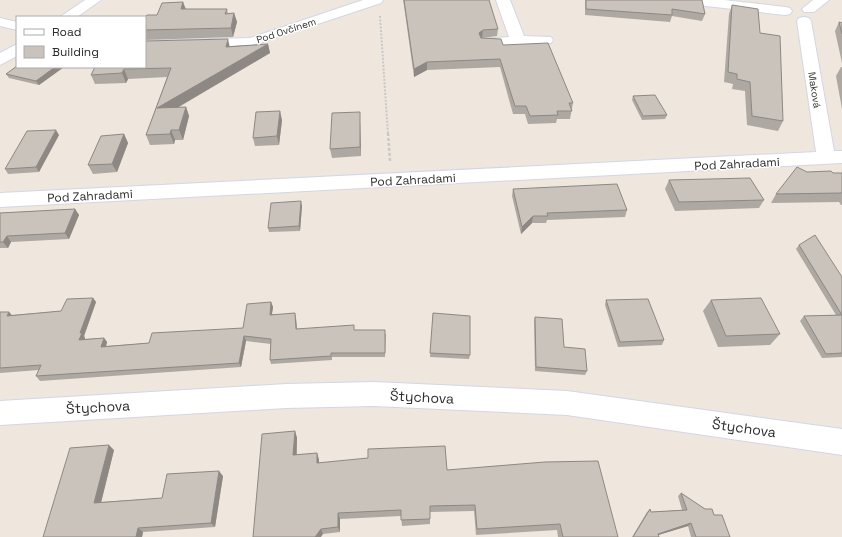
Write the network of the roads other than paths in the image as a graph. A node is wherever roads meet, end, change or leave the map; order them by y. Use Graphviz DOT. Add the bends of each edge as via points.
graph roads {
  1 [pos="94,0"];
  2 [pos="376,0"];
  3 [pos="503,0"];
  4 [pos="688,0"];
  5 [pos="822,0"];
  6 [pos="807,15"];
  7 [pos="69,16"];
  8 [pos="0,22"];
  9 [pos="16,26"];
  10 [pos="546,40"];
  11 [pos="518,41"];
  12 [pos="487,42"];
  13 [pos="146,45"];
  14 [pos="16,50"];
  15 [pos="0,60"];
  16 [pos="834,158"];
  17 [pos="0,200"];
  18 [pos="0,413"];
  19 [pos="842,442"];
  1 -- 7 [label="street"];
  2 -- 13 [label="street, Pod Ovčínem" via="251,42"];
  3 -- 11 [label="street"];
  4 -- 6 [label="street" via="785,11 790,7"];
  5 -- 6 [label="street"];
  6 -- 16 [label="street, Maková"];
  8 -- 9 [label="street"];
  10 -- 11 [label="street"];
  11 -- 12 [label="street"];
  14 -- 15 [label="street"];
  16 -- 17 [label="street, Pod Zahradami"];
  18 -- 19 [label="street, Štychova" via="286,396 374,394 567,403"];
}
